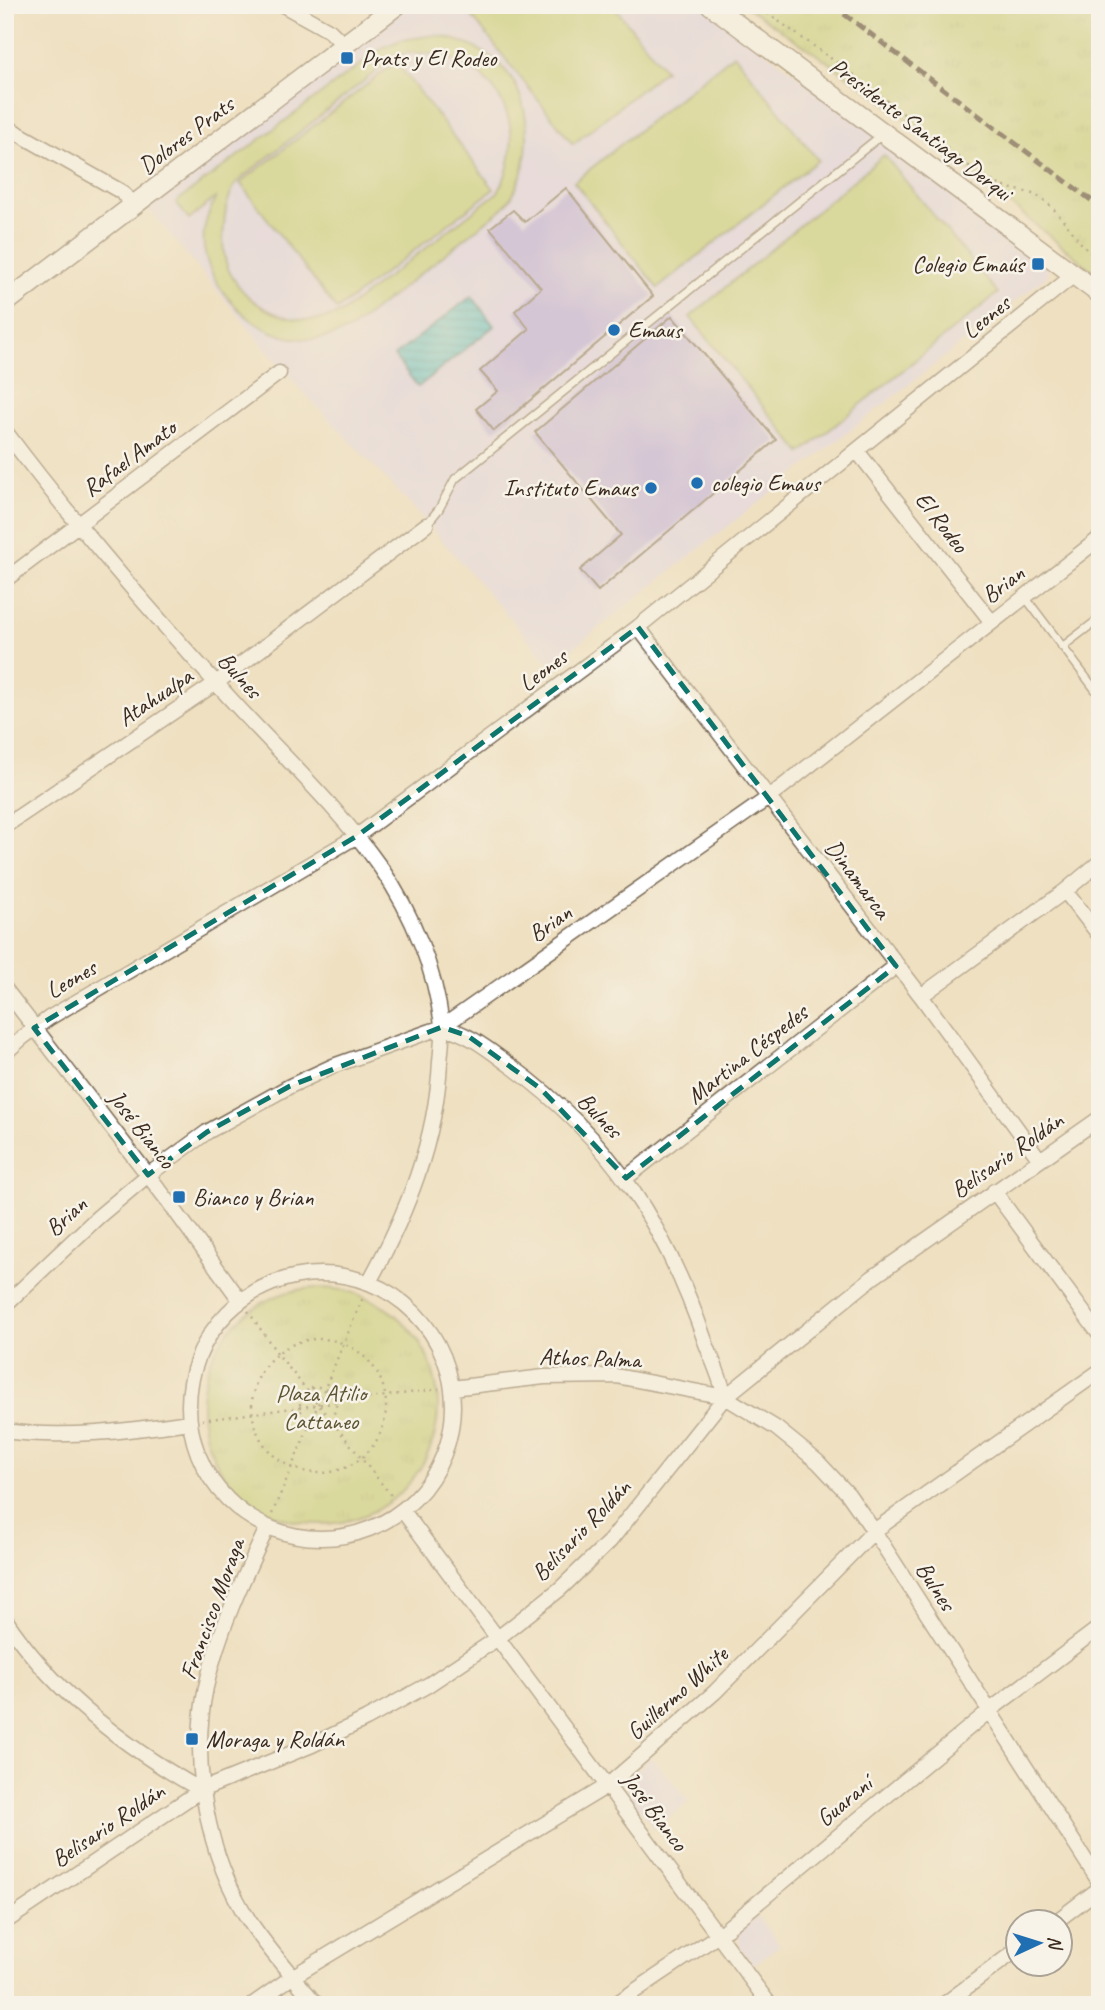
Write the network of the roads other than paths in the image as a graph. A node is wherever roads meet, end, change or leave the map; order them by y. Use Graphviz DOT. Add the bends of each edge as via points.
graph roads {
  1 [pos="283,5"];
  2 [pos="397,5"];
  3 [pos="712,5"];
  4 [pos="344,45"];
  5 [pos="5,127"];
  6 [pos="884,133"];
  7 [pos="135,205"];
  8 [pos="1074,275"];
  9 [pos="1100,294"];
  10 [pos="5,303"];
  11 [pos="279,373"];
  12 [pos="5,431"];
  13 [pos="857,451"];
  14 [pos="426,525"];
  15 [pos="78,526"];
  16 [pos="1100,538"];
  17 [pos="5,580"];
  18 [pos="1025,597"];
  19 [pos="1100,618"];
  20 [pos="991,621"];
  21 [pos="638,627"];
  22 [pos="1062,646"];
  23 [pos="216,683"];
  24 [pos="1100,696"];
  25 [pos="768,797"];
  26 [pos="5,826"];
  27 [pos="357,836"];
  28 [pos="1100,862"];
  29 [pos="1065,891"];
  30 [pos="1100,936"];
  31 [pos="896,965"];
  32 [pos="5,989"];
  33 [pos="921,996"];
  34 [pos="442,1027"];
  35 [pos="34,1028"];
  36 [pos="5,1053"];
  37 [pos="1100,1118"];
  38 [pos="1040,1160"];
  39 [pos="148,1175"];
  40 [pos="626,1178"];
  41 [pos="994,1191"];
  42 [pos="369,1282"];
  43 [pos="240,1300"];
  44 [pos="5,1305"];
  45 [pos="1100,1335"];
  46 [pos="1100,1371"];
  47 [pos="452,1388"];
  48 [pos="725,1397"];
  49 [pos="189,1422"];
  50 [pos="5,1431"];
  51 [pos="403,1511"];
  52 [pos="267,1528"];
  53 [pos="874,1531"];
  54 [pos="5,1619"];
  55 [pos="1100,1628"];
  56 [pos="498,1637"];
  57 [pos="11,1641"];
  58 [pos="989,1711"];
  59 [pos="607,1786"];
  60 [pos="201,1790"];
  61 [pos="1100,1886"];
  62 [pos="1071,1909"];
  63 [pos="5,1922"];
  64 [pos="720,1934"];
  65 [pos="1004,1959"];
  66 [pos="292,1977"];
  67 [pos="251,2005"];
  68 [pos="317,2005"];
  69 [pos="614,2005"];
  70 [pos="770,2005"];
  71 [pos="943,2005"];
  1 -- 4 [label="street"];
  2 -- 4 [label="street, Dolores Prats"];
  3 -- 6 [label="street, Presidente Santiago Derqui"];
  4 -- 7 [label="street, Dolores Prats"];
  5 -- 7 [label="street" via="120,191"];
  6 -- 8 [label="street, Presidente Santiago Derqui"];
  6 -- 14 [label="lane" via="455,479"];
  7 -- 10 [label="street, Dolores Prats"];
  8 -- 9 [label="street, Presidente Santiago Derqui"];
  8 -- 13 [label="street, Leones"];
  11 -- 15 [label="street, Rafael Amato"];
  12 -- 15 [label="street, Bulnes"];
  13 -- 20 [label="street, El Rodeo"];
  13 -- 21 [label="street, Leones"];
  14 -- 23 [label="street, Atahualpa"];
  15 -- 17 [label="street, Rafael Amato"];
  15 -- 23 [label="street, Bulnes"];
  16 -- 18 [label="street, Brian"];
  18 -- 20 [label="street, Brian"];
  18 -- 22 [label="lane"];
  19 -- 22 [label="lane"];
  20 -- 25 [label="street, Brian"];
  21 -- 25 [label="street, Dinamarca"];
  21 -- 27 [label="street, Leones"];
  22 -- 24 [label="lane"];
  23 -- 26 [label="street, Atahualpa"];
  23 -- 27 [label="street, Bulnes"];
  25 -- 31 [label="street, Dinamarca"];
  25 -- 34 [label="street, Brian"];
  27 -- 34 [label="street, Bulnes" via="382,869 416,931"];
  27 -- 35 [label="street, Leones"];
  28 -- 29 [label="street"];
  29 -- 30 [label="street"];
  29 -- 33 [label="street"];
  31 -- 33 [label="street, Dinamarca"];
  31 -- 40 [label="street, Martina Céspedes"];
  32 -- 35 [label="street, José Bianco"];
  33 -- 38 [label="street, Dinamarca"];
  34 -- 39 [label="street, Brian" via="290,1086 207,1132"];
  34 -- 40 [label="street, Bulnes" via="468,1036 541,1089"];
  34 -- 42 [label="street" via="426,1151 395,1232"];
  35 -- 36 [label="street, Leones"];
  35 -- 39 [label="street, José Bianco"];
  37 -- 38 [label="street, Belisario Roldán"];
  38 -- 41 [label="street, Belisario Roldán"];
  39 -- 43 [label="street, José Bianco"];
  39 -- 44 [label="street, Brian"];
  40 -- 48 [label="street, Bulnes" via="676,1265"];
  41 -- 45 [label="street"];
  41 -- 48 [label="street, Belisario Roldán" via="872,1278"];
  42 -- 43 [label="street" via="335,1273 300,1274 266,1284"];
  42 -- 47 [label="street" via="400,1299 425,1324 443,1354"];
  43 -- 49 [label="street" via="208,1336 191,1377"];
  46 -- 53 [label="street, Guillermo White"];
  47 -- 48 [label="street, Athos Palma" via="544,1377 616,1376"];
  47 -- 51 [label="street" via="453,1422 444,1456 427,1486"];
  48 -- 53 [label="street, Bulnes" via="776,1428 818,1462"];
  48 -- 56 [label="street, Belisario Roldán" via="610,1541 560,1589"];
  49 -- 50 [label="street" via="80,1435"];
  49 -- 52 [label="street" via="202,1465 229,1502"];
  51 -- 52 [label="street" via="372,1529 337,1538 302,1538"];
  51 -- 56 [label="street, José Bianco"];
  52 -- 60 [label="street, Francisco Moraga" via="244,1576 206,1688"];
  53 -- 58 [label="street, Bulnes"];
  53 -- 59 [label="street, Guillermo White" via="715,1692"];
  54 -- 57 [label="street"];
  55 -- 58 [label="street, Guaraní"];
  56 -- 59 [label="street, José Bianco"];
  56 -- 60 [label="street, Belisario Roldán" via="428,1685 366,1719"];
  57 -- 60 [label="street" via="149,1759"];
  58 -- 61 [label="street, Bulnes"];
  58 -- 64 [label="street, Guaraní"];
  59 -- 64 [label="street, José Bianco"];
  59 -- 66 [label="street, Guillermo White"];
  60 -- 63 [label="street, Belisario Roldán"];
  60 -- 66 [label="street, Francisco Moraga" via="231,1885 248,1919"];
  61 -- 62 [label="street"];
  64 -- 69 [label="street, Guaraní"];
  64 -- 70 [label="street, José Bianco"];
  65 -- 71 [label="street"];
  66 -- 67 [label="street, Guillermo White"];
  66 -- 68 [label="street, Francisco Moraga"];
}
